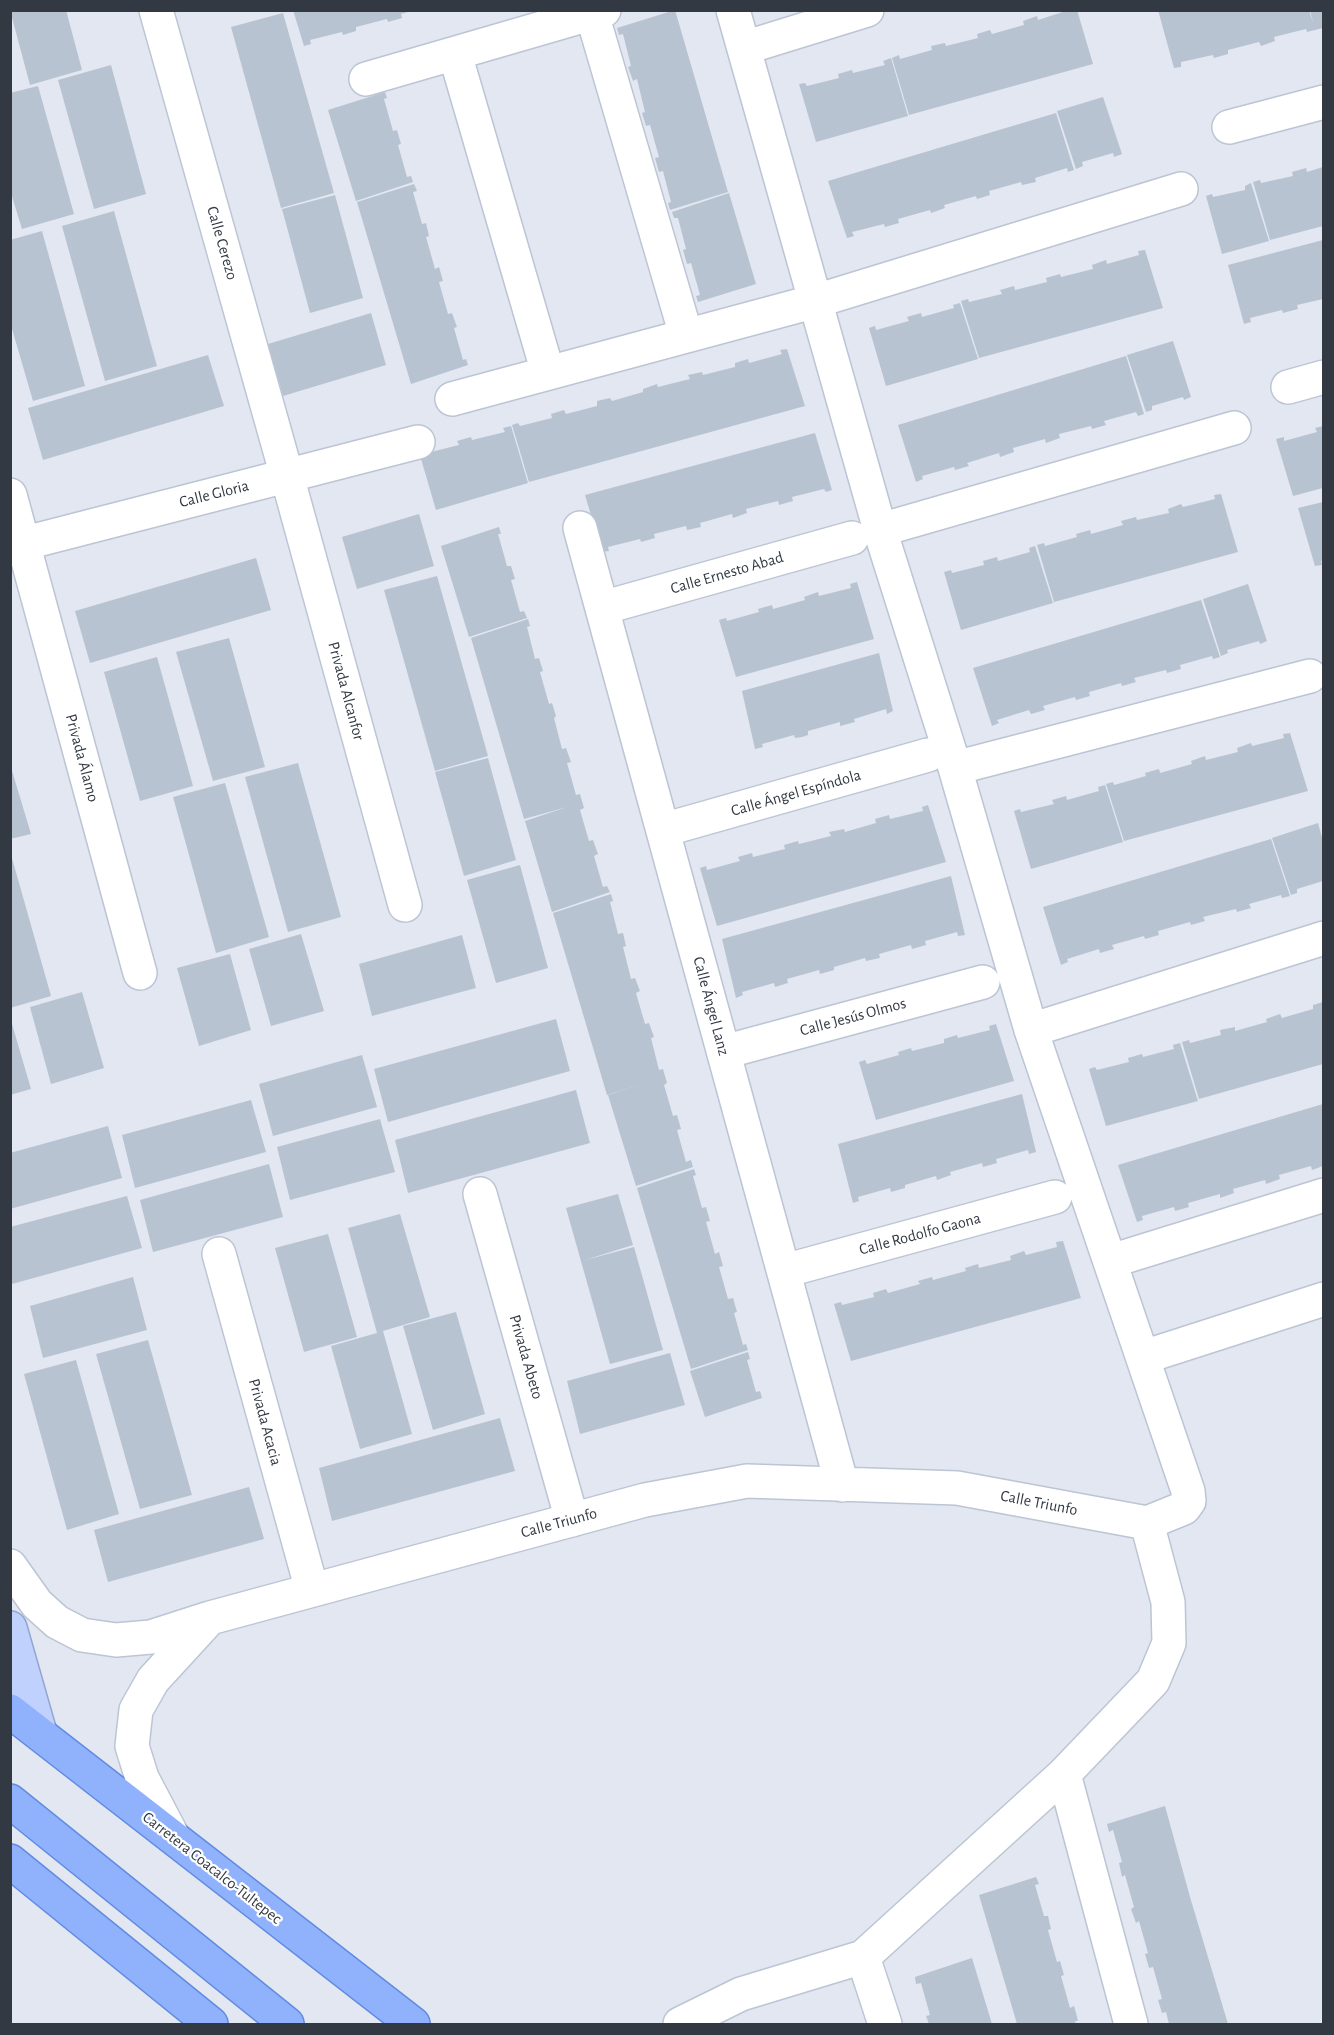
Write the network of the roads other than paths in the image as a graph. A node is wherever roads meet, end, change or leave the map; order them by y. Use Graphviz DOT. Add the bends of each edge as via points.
graph roads {
  1 [pos="156,10"];
  2 [pos="733,10"];
  3 [pos="867,10"];
  4 [pos="598,12"];
  5 [pos="744,48"];
  6 [pos="455,54"];
  7 [pos="366,79"];
  8 [pos="1323,102"];
  9 [pos="1229,128"];
  10 [pos="1181,189"];
  11 [pos="816,301"];
  12 [pos="686,335"];
  13 [pos="548,373"];
  14 [pos="1323,377"];
  15 [pos="1288,387"];
  16 [pos="452,399"];
  17 [pos="1233,428"];
  18 [pos="418,442"];
  19 [pos="287,476"];
  20 [pos="10,495"];
  21 [pos="580,528"];
  22 [pos="866,534"];
  23 [pos="17,545"];
  24 [pos="602,608"];
  25 [pos="1310,676"];
  26 [pos="942,761"];
  27 [pos="663,830"];
  28 [pos="405,905"];
  29 [pos="1323,938"];
  30 [pos="140,973"];
  31 [pos="982,982"];
  32 [pos="1031,1030"];
  33 [pos="724,1052"];
  34 [pos="480,1194"];
  35 [pos="1323,1195"];
  36 [pos="1055,1197"];
  37 [pos="219,1254"];
  38 [pos="1111,1261"];
  39 [pos="784,1272"];
  40 [pos="1323,1299"];
  41 [pos="1144,1357"];
  42 [pos="842,1485"];
  43 [pos="572,1520"];
  44 [pos="1147,1523"];
  45 [pos="10,1566"];
  46 [pos="312,1590"];
  47 [pos="210,1618"];
  48 [pos="10,1628"];
  49 [pos="10,1711"];
  50 [pos="40,1733"];
  51 [pos="1064,1774"];
  52 [pos="10,1801"];
  53 [pos="173,1837"];
  54 [pos="10,1861"];
  55 [pos="863,1957"];
  56 [pos="211,2025"];
  57 [pos="287,2025"];
  58 [pos="413,2025"];
  59 [pos="680,2025"];
  60 [pos="885,2025"];
  61 [pos="1131,2025"];
  1 -- 19 [label="street, Calle Cerezo"];
  2 -- 5 [label="street"];
  3 -- 5 [label="street"];
  4 -- 6 [label="street"];
  4 -- 12 [label="street"];
  5 -- 11 [label="street"];
  6 -- 7 [label="street"];
  6 -- 13 [label="street"];
  8 -- 9 [label="street"];
  10 -- 11 [label="street"];
  11 -- 12 [label="street"];
  11 -- 22 [label="street"];
  12 -- 13 [label="street"];
  13 -- 16 [label="street"];
  14 -- 15 [label="street"];
  17 -- 22 [label="street, Calle Ernesto Abad"];
  18 -- 19 [label="street, Calle Gloria"];
  19 -- 23 [label="street, Calle Gloria"];
  19 -- 28 [label="street, Privada Alcanfor"];
  20 -- 23 [label="street, Privada Álamo"];
  21 -- 24 [label="street, Calle Ángel Lanz"];
  22 -- 24 [label="street, Calle Ernesto Abad"];
  22 -- 26 [label="street"];
  23 -- 30 [label="street, Privada Álamo"];
  24 -- 27 [label="street, Calle Ángel Lanz"];
  25 -- 26 [label="street, Calle Ángel Espíndola"];
  26 -- 27 [label="street, Calle Ángel Espíndola"];
  26 -- 32 [label="street"];
  27 -- 33 [label="street, Calle Ángel Lanz"];
  29 -- 32 [label="street"];
  31 -- 33 [label="street, Calle Jesús Olmos"];
  32 -- 38 [label="street"];
  33 -- 39 [label="street, Calle Ángel Lanz"];
  34 -- 43 [label="street, Privada Abeto"];
  35 -- 38 [label="street"];
  36 -- 39 [label="street, Calle Rodolfo Gaona"];
  37 -- 46 [label="street, Privada Acacia"];
  38 -- 41 [label="street"];
  39 -- 42 [label="street, Calle Ángel Lanz"];
  40 -- 41 [label="street"];
  41 -- 44 [label="street" via="1189,1501 1184,1508"];
  42 -- 43 [label="street, Calle Triunfo" via="747,1481 645,1500"];
  42 -- 44 [label="street, Calle Triunfo" via="957,1488"];
  43 -- 46 [label="street, Calle Triunfo"];
  44 -- 51 [label="street" via="1168,1602 1169,1643 1153,1681"];
  45 -- 47 [label="street, Calle Triunfo" via="37,1604 57,1622 82,1635 116,1640 151,1637"];
  46 -- 47 [label="street, Calle Triunfo"];
  47 -- 53 [label="street" via="153,1680 136,1710 132,1746 142,1778"];
  48 -- 50 [label="street"];
  49 -- 50 [label="main road, Carretera Coacalco-Tultepec"];
  50 -- 53 [label="main road, Carretera Coacalco-Tultepec"];
  51 -- 55 [label="street"];
  51 -- 61 [label="street"];
  52 -- 57 [label="main road"];
  53 -- 58 [label="main road, Carretera Coacalco-Tultepec"];
  54 -- 56 [label="main road"];
  55 -- 59 [label="street" via="741,1994"];
  55 -- 60 [label="street"];
}
